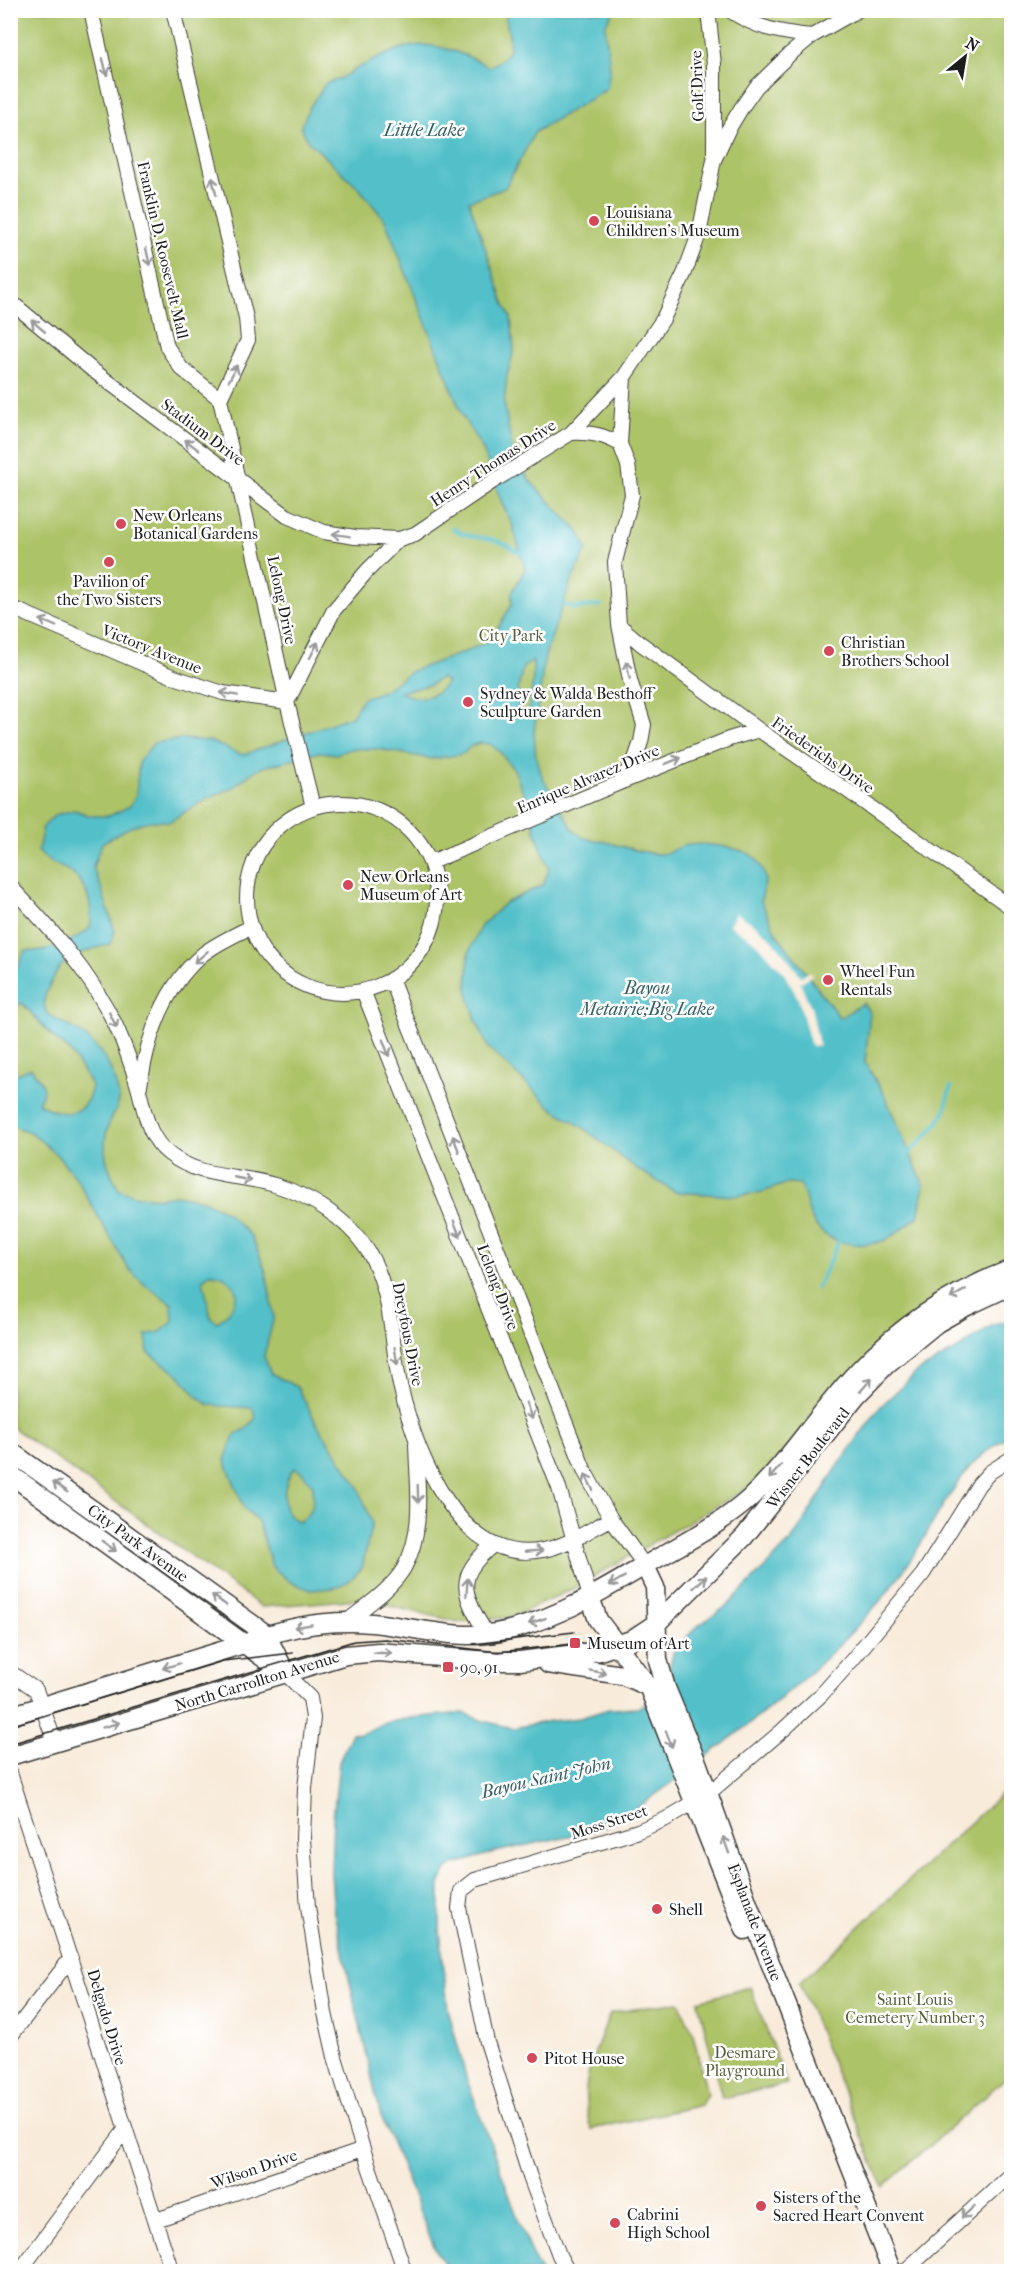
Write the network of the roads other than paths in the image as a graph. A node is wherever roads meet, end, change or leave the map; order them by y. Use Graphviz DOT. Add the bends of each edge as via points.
graph roads {
  1 [pos="91,10"];
  2 [pos="172,10"];
  3 [pos="708,10"];
  4 [pos="729,10"];
  5 [pos="858,10"];
  6 [pos="812,36"];
  7 [pos="714,160"];
  8 [pos="10,301"];
  9 [pos="624,378"];
  10 [pos="220,399"];
  11 [pos="571,433"];
  12 [pos="621,444"];
  13 [pos="239,480"];
  14 [pos="399,539"];
  15 [pos="10,608"];
  16 [pos="619,625"];
  17 [pos="287,702"];
  18 [pos="759,730"];
  19 [pos="619,783"];
  20 [pos="313,807"];
  21 [pos="431,862"];
  22 [pos="10,886"];
  23 [pos="1011,908"];
  24 [pos="251,927"];
  25 [pos="391,979"];
  26 [pos="364,993"];
  27 [pos="139,1090"];
  28 [pos="1011,1269"];
  29 [pos="1011,1286"];
  30 [pos="416,1436"];
  31 [pos="10,1451"];
  32 [pos="1011,1458"];
  33 [pos="10,1474"];
  34 [pos="611,1518"];
  35 [pos="573,1539"];
  36 [pos="493,1545"];
  37 [pos="645,1566"];
  38 [pos="590,1597"];
  39 [pos="346,1622"];
  40 [pos="658,1622"];
  41 [pos="486,1633"];
  42 [pos="266,1634"];
  43 [pos="244,1644"];
  44 [pos="616,1646"];
  45 [pos="520,1661"];
  46 [pos="10,1672"];
  47 [pos="285,1674"];
  48 [pos="656,1691"];
  49 [pos="42,1706"];
  50 [pos="10,1716"];
  51 [pos="55,1742"];
  52 [pos="10,1756"];
  53 [pos="11,1775"];
  54 [pos="701,1798"];
  55 [pos="71,1958"];
  56 [pos="10,2037"];
  57 [pos="817,2096"];
  58 [pos="125,2130"];
  59 [pos="363,2149"];
  60 [pos="1011,2173"];
  61 [pos="156,2220"];
  62 [pos="19,2271"];
  63 [pos="172,2271"];
  64 [pos="405,2271"];
  65 [pos="568,2271"];
  66 [pos="881,2271"];
  67 [pos="892,2271"];
  68 [pos="904,2271"];
  1 -- 10 [label="street, Franklin D. Roosevelt Mall, one-way" via="167,347 181,368"];
  10 -- 2 [label="street, one-way" via="248,339 246,318"];
  3 -- 7 [label="street, Golf Drive" via="714,64"];
  4 -- 6 [label="street" via="760,28"];
  5 -- 6 [label="street, Henry Thomas Drive"];
  6 -- 7 [label="street, Henry Thomas Drive" via="756,87"];
  7 -- 9 [label="street, Henry Thomas Drive" via="699,234 685,272 663,319"];
  13 -- 8 [label="street, Stadium Drive, one-way" via="90,368"];
  9 -- 11 [label="street, Henry Thomas Drive"];
  9 -- 12 [label="street"];
  10 -- 13 [label="street, Lelong Drive"];
  11 -- 12 [label="street" via="602,435"];
  11 -- 14 [label="street, Henry Thomas Drive" via="415,534"];
  12 -- 16 [label="street" via="632,495 615,562"];
  14 -- 13 [label="street, Stadium Drive, one-way" via="324,532 286,516"];
  13 -- 17 [label="street, Lelong Drive"];
  17 -- 14 [label="street, Henry Thomas Drive, one-way" via="334,610"];
  17 -- 15 [label="street, Victory Avenue, one-way" via="223,693 174,677"];
  16 -- 18 [label="street, Friederichs Drive"];
  19 -- 16 [label="street, one-way" via="634,762 644,725"];
  17 -- 20 [label="street, Lelong Drive"];
  19 -- 18 [label="street, Enrique Alvarez Drive, one-way"];
  18 -- 23 [label="street, Friederichs Drive"];
  19 -- 21 [label="street, Enrique Alvarez Drive"];
  20 -- 21 [label="street" via="348,803 382,812 411,832"];
  20 -- 24 [label="street" via="280,825 257,855 247,890"];
  21 -- 25 [label="street" via="438,896 433,930 416,960"];
  22 -- 27 [label="street, Dreyfous Drive, one-way" via="57,935 102,1000 128,1055"];
  24 -- 26 [label="street" via="262,950 298,983 321,991"];
  24 -- 27 [label="street, one-way" via="202,955 170,992 149,1040"];
  25 -- 26 [label="street"];
  34 -- 25 [label="street, Lelong Drive, one-way" via="585,1472"];
  26 -- 35 [label="street, Lelong Drive, one-way" via="560,1488"];
  27 -- 30 [label="street, Dreyfous Drive, one-way" via="149,1128 166,1152 179,1162 197,1170 278,1185 330,1212 364,1245 381,1278 400,1385"];
  28 -- 37 [label="main road, Wisner Boulevard, one-way" via="958,1294 901,1332 856,1373 796,1448 746,1501 719,1522"];
  40 -- 29 [label="main road, Wisner Boulevard, one-way" via="744,1537 856,1396 887,1364 937,1323"];
  30 -- 36 [label="street, Dreyfous Drive" via="436,1485 455,1514"];
  30 -- 39 [label="street, one-way" via="418,1515 410,1554 393,1581"];
  42 -- 31 [label="main road, City Park Avenue, one-way"];
  32 -- 54 [label="street, Moss Street" via="980,1484 923,1574 822,1694"];
  33 -- 43 [label="main road, City Park Avenue, one-way"];
  34 -- 35 [label="street, Dreyfous Drive"];
  34 -- 37 [label="street, Lelong Drive"];
  36 -- 35 [label="street, Dreyfous Drive, one-way" via="529,1552"];
  35 -- 38 [label="street, Lelong Drive"];
  41 -- 36 [label="street, one-way" via="466,1593 473,1565"];
  37 -- 38 [label="main road, Wisner Boulevard, one-way"];
  37 -- 40 [label="main road, Esplanade Avenue" via="655,1587"];
  38 -- 41 [label="main road, one-way" via="546,1619"];
  38 -- 44 [label="main road, Esplanade Avenue" via="598,1620"];
  39 -- 41 [label="main road" via="468,1635"];
  39 -- 42 [label="main road, one-way"];
  40 -- 44 [label="main road, Wisner Boulevard"];
  40 -- 48 [label="main road, Esplanade Avenue"];
  42 -- 43 [label="main road"];
  42 -- 47 [label="main road"];
  43 -- 47 [label="main road, City Park Avenue"];
  43 -- 49 [label="main road, one-way"];
  44 -- 45 [label="main road, North Carrollton Avenue" via="578,1655"];
  44 -- 48 [label="main road, Esplanade Avenue"];
  47 -- 45 [label="main road, North Carrollton Avenue, one-way" via="346,1655 378,1652"];
  45 -- 48 [label="main road, one-way" via="622,1675"];
  46 -- 49 [label="street" via="36,1690"];
  51 -- 47 [label="main road, North Carrollton Avenue, one-way"];
  47 -- 59 [label="street" via="310,1698 313,1718 303,1839 308,1907 335,2057"];
  48 -- 54 [label="main road, Esplanade Avenue, one-way" via="684,1780"];
  48 -- 54 [label="main road, Esplanade Avenue" via="698,1765"];
  49 -- 50 [label="main road"];
  49 -- 51 [label="street"];
  51 -- 52 [label="main road, North Carrollton Avenue"];
  53 -- 55 [label="street, Delgado Drive"];
  54 -- 57 [label="main road, Esplanade Avenue"];
  54 -- 65 [label="street, Moss Street" via="638,1831 475,1880 459,1896 487,2042 530,2177"];
  55 -- 56 [label="street"];
  55 -- 58 [label="street, Delgado Drive"];
  57 -- 66 [label="main road, Esplanade Avenue"];
  57 -- 67 [label="main road, Esplanade Avenue"];
  58 -- 61 [label="street, Delgado Drive"];
  58 -- 62 [label="street"];
  59 -- 61 [label="street, Wilson Drive"];
  59 -- 64 [label="street"];
  60 -- 68 [label="street, one-way"];
  61 -- 63 [label="street, Delgado Drive"];
}
